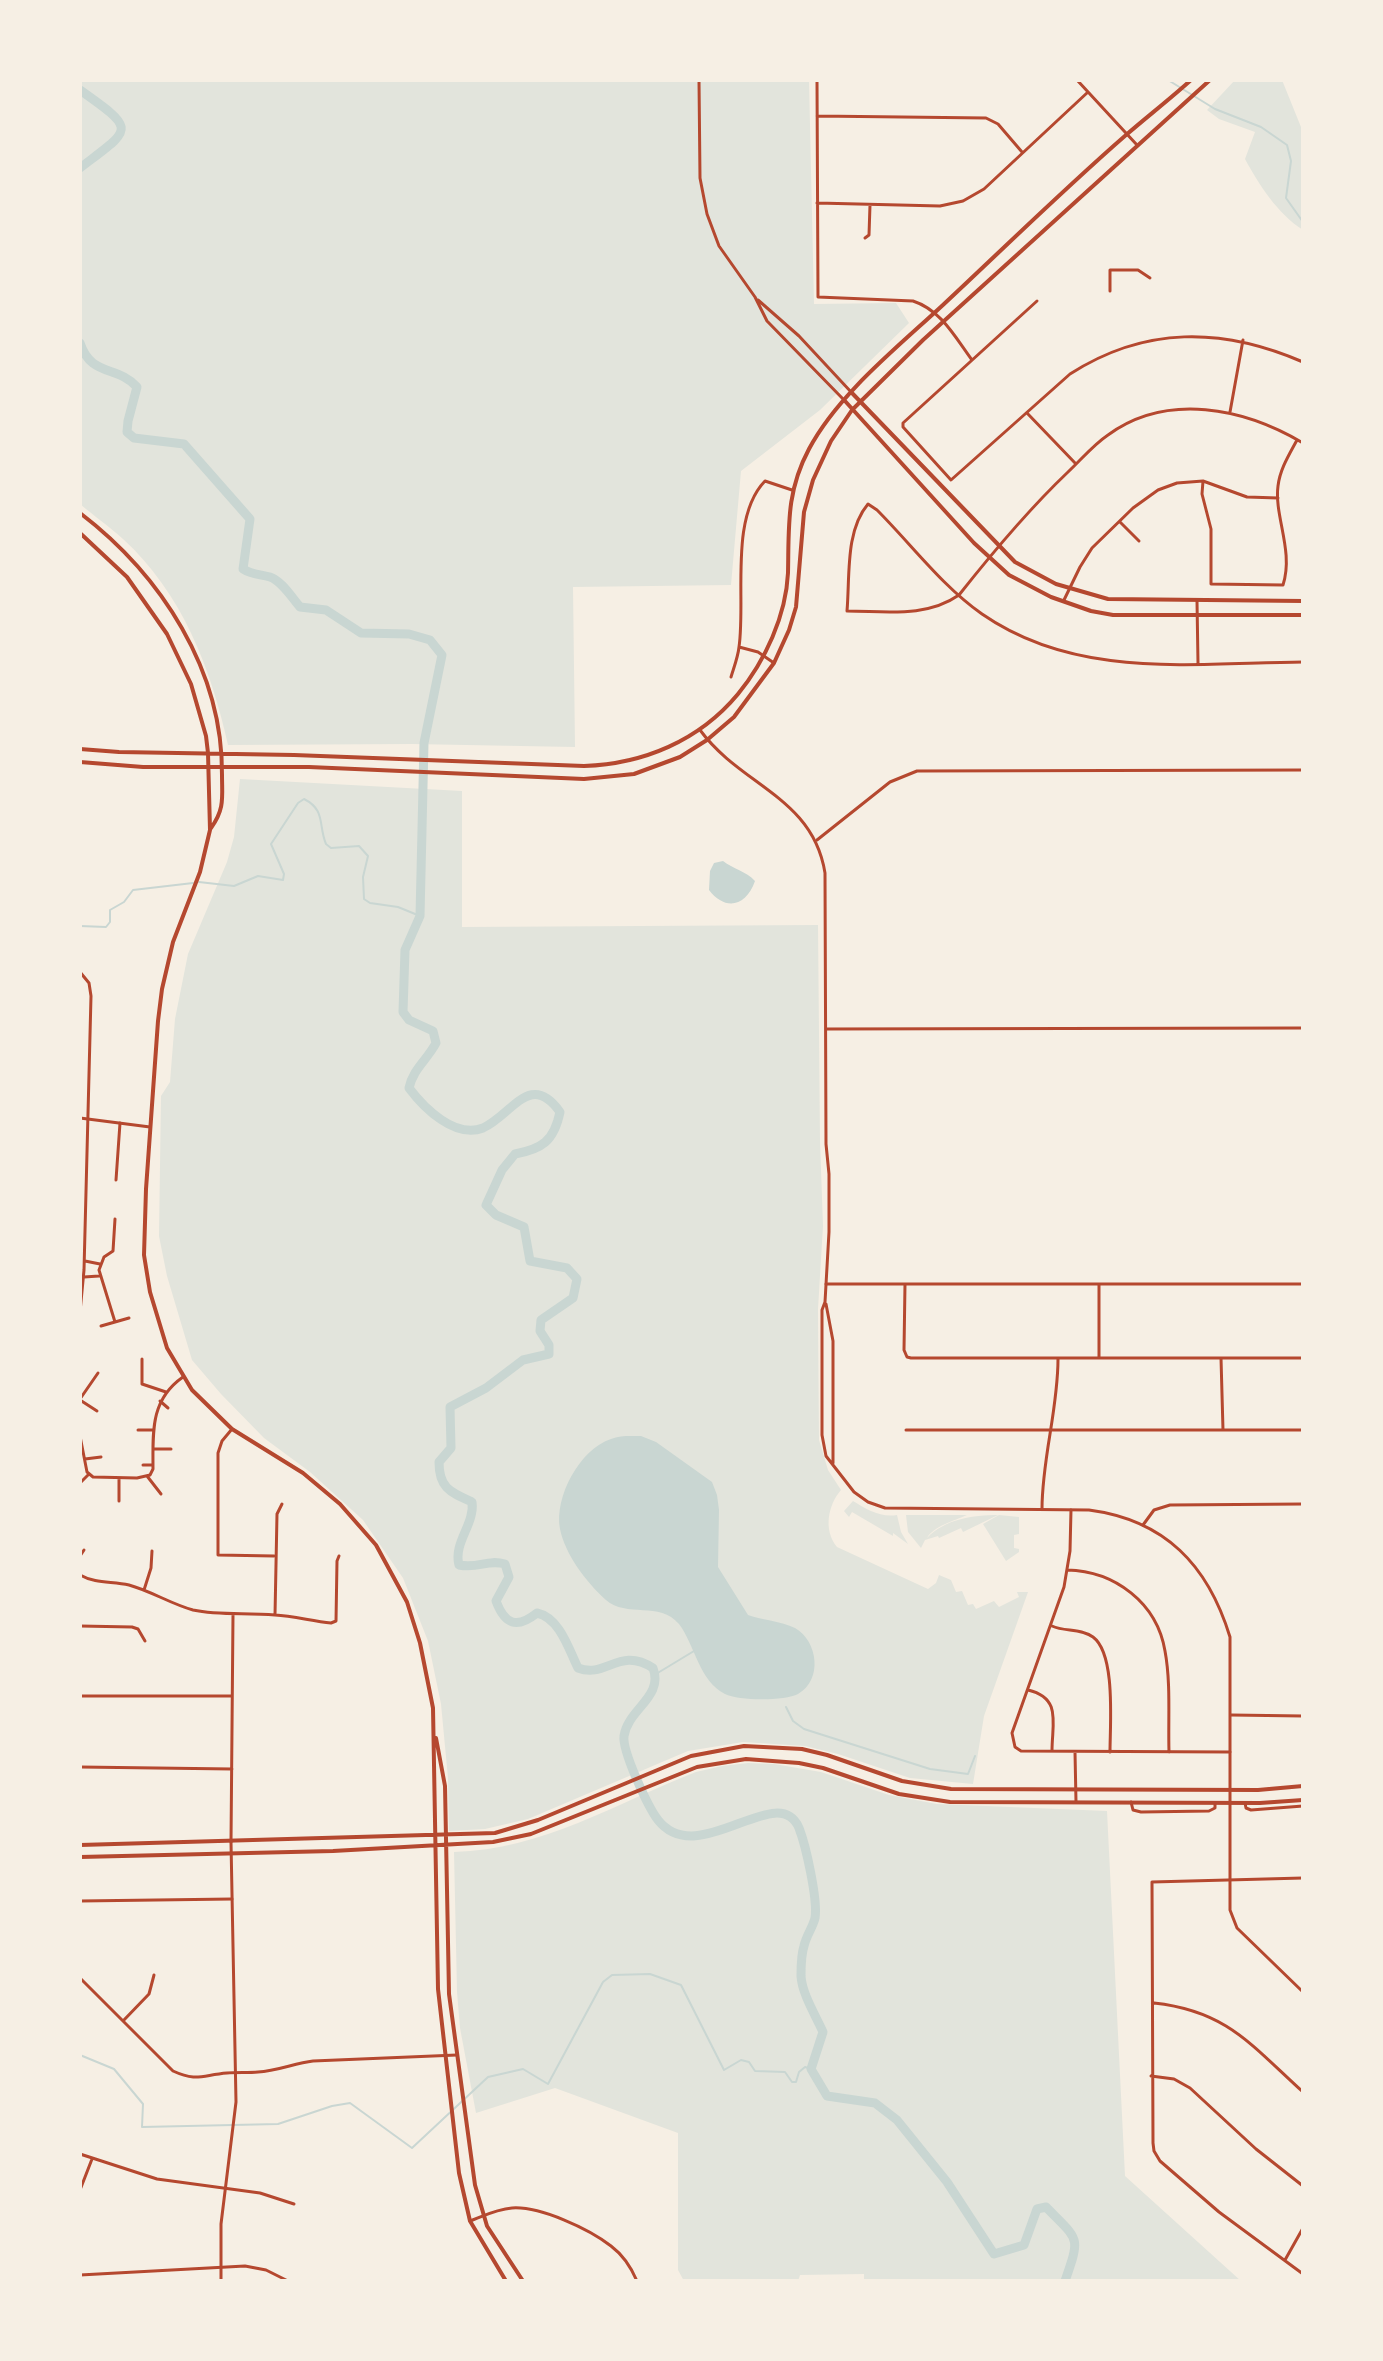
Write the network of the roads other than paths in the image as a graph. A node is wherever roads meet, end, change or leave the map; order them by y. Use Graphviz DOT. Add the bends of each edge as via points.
graph roads {
  1 [pos="699,80"];
  2 [pos="817,80"];
  3 [pos="1077,80"];
  4 [pos="1191,80"];
  5 [pos="1208,82"];
  6 [pos="1088,92"];
  7 [pos="817,116"];
  8 [pos="1127,134"];
  9 [pos="1137,145"];
  10 [pos="1022,152"];
  11 [pos="817,203"];
  12 [pos="870,205"];
  13 [pos="1025,229"];
  14 [pos="865,238"];
  15 [pos="1033,240"];
  16 [pos="1150,278"];
  17 [pos="1110,291"];
  18 [pos="755,297"];
  19 [pos="1037,301"];
  20 [pos="935,313"];
  21 [pos="944,321"];
  22 [pos="1243,340"];
  23 [pos="972,360"];
  24 [pos="1303,362"];
  25 [pos="852,393"];
  26 [pos="845,401"];
  27 [pos="860,401"];
  28 [pos="852,410"];
  29 [pos="1230,412"];
  30 [pos="1027,413"];
  31 [pos="1297,439"];
  32 [pos="1303,443"];
  33 [pos="1076,464"];
  34 [pos="1203,481"];
  35 [pos="792,490"];
  36 [pos="1278,498"];
  37 [pos="80,513"];
  38 [pos="1120,522"];
  39 [pos="80,533"];
  40 [pos="1139,541"];
  41 [pos="999,547"];
  42 [pos="989,557"];
  43 [pos="1069,588"];
  44 [pos="959,595"];
  45 [pos="1197,601"];
  46 [pos="1303,601"];
  47 [pos="1064,602"];
  48 [pos="1197,615"];
  49 [pos="1303,615"];
  50 [pos="739,647"];
  51 [pos="764,656"];
  52 [pos="1303,662"];
  53 [pos="774,663"];
  54 [pos="1198,663"];
  55 [pos="731,677"];
  56 [pos="700,730"];
  57 [pos="707,740"];
  58 [pos="80,749"];
  59 [pos="208,753"];
  60 [pos="222,754"];
  61 [pos="641,758"];
  62 [pos="80,762"];
  63 [pos="209,766"];
  64 [pos="222,766"];
  65 [pos="584,766"];
  66 [pos="646,770"];
  67 [pos="1303,770"];
  68 [pos="584,779"];
  69 [pos="210,830"];
  70 [pos="817,840"];
  71 [pos="80,972"];
  72 [pos="1303,1028"];
  73 [pos="826,1029"];
  74 [pos="89,1043"];
  75 [pos="82,1044"];
  76 [pos="80,1118"];
  77 [pos="89,1119"];
  78 [pos="120,1123"];
  79 [pos="150,1127"];
  80 [pos="116,1180"];
  81 [pos="115,1219"];
  82 [pos="84,1261"];
  83 [pos="100,1264"];
  84 [pos="82,1270"];
  85 [pos="100,1273"];
  86 [pos="84,1277"];
  87 [pos="826,1284"];
  88 [pos="905,1284"];
  89 [pos="1099,1284"];
  90 [pos="1303,1284"];
  91 [pos="825,1302"];
  92 [pos="80,1312"];
  93 [pos="129,1318"];
  94 [pos="115,1322"];
  95 [pos="101,1326"];
  96 [pos="1099,1357"];
  97 [pos="1221,1358"];
  98 [pos="1303,1358"];
  99 [pos="142,1359"];
  100 [pos="1058,1359"];
  101 [pos="98,1373"];
  102 [pos="183,1377"];
  103 [pos="166,1392"];
  104 [pos="80,1399"];
  105 [pos="160,1401"];
  106 [pos="168,1408"];
  107 [pos="97,1411"];
  108 [pos="232,1429"];
  109 [pos="138,1430"];
  110 [pos="153,1430"];
  111 [pos="906,1430"];
  112 [pos="1223,1430"];
  113 [pos="1303,1430"];
  114 [pos="1048,1432"];
  115 [pos="80,1436"];
  116 [pos="153,1449"];
  117 [pos="171,1449"];
  118 [pos="101,1457"];
  119 [pos="83,1461"];
  120 [pos="833,1463"];
  121 [pos="143,1465"];
  122 [pos="153,1465"];
  123 [pos="89,1474"];
  124 [pos="147,1476"];
  125 [pos="119,1479"];
  126 [pos="80,1483"];
  127 [pos="161,1494"];
  128 [pos="119,1501"];
  129 [pos="282,1504"];
  130 [pos="1303,1504"];
  131 [pos="1042,1509"];
  132 [pos="1071,1510"];
  133 [pos="1143,1525"];
  134 [pos="84,1550"];
  135 [pos="152,1551"];
  136 [pos="80,1556"];
  137 [pos="274,1556"];
  138 [pos="339,1556"];
  139 [pos="1067,1570"];
  140 [pos="80,1575"];
  141 [pos="144,1590"];
  142 [pos="233,1615"];
  143 [pos="275,1615"];
  144 [pos="80,1626"];
  145 [pos="1052,1626"];
  146 [pos="145,1641"];
  147 [pos="1028,1690"];
  148 [pos="80,1696"];
  149 [pos="232,1696"];
  150 [pos="1231,1715"];
  151 [pos="1303,1716"];
  152 [pos="433,1724"];
  153 [pos="1052,1751"];
  154 [pos="1075,1752"];
  155 [pos="1110,1752"];
  156 [pos="1169,1752"];
  157 [pos="1230,1752"];
  158 [pos="80,1767"];
  159 [pos="232,1769"];
  160 [pos="1303,1786"];
  161 [pos="1076,1789"];
  162 [pos="1230,1790"];
  163 [pos="1303,1800"];
  164 [pos="1076,1802"];
  165 [pos="1131,1802"];
  166 [pos="1215,1802"];
  167 [pos="1230,1802"];
  168 [pos="1245,1803"];
  169 [pos="1303,1806"];
  170 [pos="436,1836"];
  171 [pos="446,1836"];
  172 [pos="231,1842"];
  173 [pos="80,1845"];
  174 [pos="446,1846"];
  175 [pos="436,1847"];
  176 [pos="232,1854"];
  177 [pos="80,1857"];
  178 [pos="1303,1878"];
  179 [pos="1230,1881"];
  180 [pos="232,1899"];
  181 [pos="80,1901"];
  182 [pos="154,1975"];
  183 [pos="80,1978"];
  184 [pos="1303,1992"];
  185 [pos="1154,2003"];
  186 [pos="123,2021"];
  187 [pos="457,2055"];
  188 [pos="446,2057"];
  189 [pos="235,2072"];
  190 [pos="1151,2076"];
  191 [pos="1303,2092"];
  192 [pos="80,2154"];
  193 [pos="92,2159"];
  194 [pos="1303,2186"];
  195 [pos="225,2188"];
  196 [pos="80,2190"];
  197 [pos="294,2204"];
  198 [pos="483,2216"];
  199 [pos="470,2221"];
  200 [pos="1303,2228"];
  201 [pos="1285,2260"];
  202 [pos="220,2267"];
  203 [pos="1303,2274"];
  204 [pos="80,2275"];
  205 [pos="221,2281"];
  206 [pos="288,2281"];
  207 [pos="506,2281"];
  208 [pos="523,2281"];
  209 [pos="637,2281"];
  1 -- 18 [label="street" via="703,199 719,246"];
  2 -- 7 [label="street"];
  3 -- 6 [label="street"];
  4 -- 8 [label="main road"];
  5 -- 9 [label="main road"];
  6 -- 8 [label="street"];
  6 -- 10 [label="street"];
  7 -- 10 [label="street" via="986,118"];
  7 -- 11 [label="street"];
  8 -- 9 [label="street"];
  8 -- 13 [label="main road"];
  9 -- 15 [label="main road"];
  10 -- 12 [label="street" via="984,189 963,201 940,206"];
  11 -- 12 [label="street"];
  11 -- 20 [label="street" via="820,299 913,301"];
  12 -- 14 [label="street" via="871,227"];
  13 -- 15 [label="main road"];
  13 -- 20 [label="main road"];
  15 -- 21 [label="main road"];
  16 -- 17 [label="street" via="1138,270 1110,270"];
  18 -- 25 [label="street"];
  18 -- 26 [label="street" via="773,328"];
  19 -- 23 [label="street"];
  20 -- 21 [label="street"];
  20 -- 25 [label="main road"];
  21 -- 23 [label="street"];
  21 -- 27 [label="main road"];
  22 -- 24 [label="street"];
  22 -- 29 [label="street"];
  22 -- 30 [label="street" via="1177,337 1113,351 1070,374"];
  23 -- 30 [label="street" via="903,423 951,480"];
  25 -- 26 [label="main road"];
  25 -- 27 [label="main road"];
  26 -- 28 [label="main road"];
  26 -- 35 [label="main road" via="816,435"];
  27 -- 28 [label="main road"];
  27 -- 41 [label="main road"];
  28 -- 42 [label="main road"];
  28 -- 53 [label="main road" via="813,480 804,512 796,607"];
  29 -- 31 [label="street"];
  29 -- 33 [label="street" via="1180,409 1145,416 1110,433"];
  30 -- 33 [label="street"];
  31 -- 32 [label="street"];
  31 -- 36 [label="street" via="1281,470"];
  33 -- 41 [label="street"];
  34 -- 36 [label="street" via="1247,497"];
  34 -- 36 [label="street" via="1211,529 1211,584 1283,585 1286,536"];
  34 -- 38 [label="street" via="1158,490"];
  35 -- 50 [label="street" via="765,481 748,517 742,539"];
  35 -- 51 [label="main road" via="784,603"];
  37 -- 60 [label="main road" via="136,563 179,623 204,678"];
  38 -- 40 [label="street"];
  38 -- 43 [label="street" via="1092,548"];
  39 -- 59 [label="main road" via="127,577 167,634 191,684"];
  41 -- 42 [label="street"];
  41 -- 43 [label="main road" via="1034,574"];
  42 -- 44 [label="street"];
  42 -- 47 [label="main road" via="1019,581"];
  43 -- 45 [label="main road" via="1108,599"];
  43 -- 47 [label="street"];
  44 -- 44 [label="street" via="877,510 868,504 854,532 847,611 921,611 939,608"];
  44 -- 54 [label="street" via="1001,626 1076,656 1129,664"];
  45 -- 46 [label="main road"];
  45 -- 48 [label="street"];
  47 -- 48 [label="main road" via="1113,615"];
  48 -- 49 [label="main road"];
  48 -- 54 [label="street"];
  50 -- 51 [label="street"];
  50 -- 55 [label="street"];
  51 -- 53 [label="street"];
  51 -- 56 [label="main road" via="738,694"];
  52 -- 54 [label="street"];
  53 -- 57 [label="main road" via="743,707"];
  56 -- 57 [label="street"];
  56 -- 61 [label="main road"];
  57 -- 66 [label="main road"];
  57 -- 70 [label="street" via="792,809"];
  58 -- 59 [label="main road"];
  59 -- 60 [label="main road"];
  59 -- 63 [label="main road"];
  60 -- 64 [label="main road"];
  60 -- 65 [label="main road"];
  61 -- 65 [label="main road"];
  61 -- 66 [label="main road"];
  62 -- 63 [label="main road"];
  63 -- 64 [label="main road"];
  63 -- 69 [label="main road"];
  64 -- 68 [label="main road"];
  64 -- 69 [label="main road" via="221,814"];
  65 -- 68 [label="main road"];
  66 -- 68 [label="main road"];
  67 -- 70 [label="street" via="917,771 890,782"];
  69 -- 79 [label="main road" via="162,989"];
  70 -- 73 [label="street" via="825,873"];
  71 -- 74 [label="street" via="91,996"];
  72 -- 73 [label="street"];
  73 -- 87 [label="street"];
  74 -- 75 [label="street"];
  74 -- 77 [label="street"];
  76 -- 77 [label="street"];
  77 -- 78 [label="street"];
  77 -- 82 [label="street"];
  78 -- 79 [label="street"];
  78 -- 80 [label="street"];
  79 -- 102 [label="main road" via="145,1268 167,1348"];
  81 -- 83 [label="street" via="113,1251"];
  82 -- 83 [label="street"];
  82 -- 84 [label="street"];
  83 -- 85 [label="street"];
  84 -- 86 [label="street"];
  85 -- 86 [label="street"];
  85 -- 94 [label="street"];
  86 -- 92 [label="street"];
  87 -- 88 [label="street"];
  87 -- 91 [label="street"];
  88 -- 89 [label="street"];
  88 -- 100 [label="street" via="907,1357"];
  89 -- 90 [label="street"];
  89 -- 96 [label="street"];
  91 -- 120 [label="street" via="832,1332"];
  91 -- 120 [label="street" via="822,1435"];
  93 -- 94 [label="street"];
  94 -- 95 [label="street"];
  96 -- 97 [label="street"];
  96 -- 100 [label="street"];
  97 -- 98 [label="street"];
  97 -- 112 [label="street"];
  99 -- 103 [label="street" via="142,1384"];
  100 -- 114 [label="street"];
  101 -- 104 [label="street"];
  102 -- 103 [label="street"];
  102 -- 108 [label="main road"];
  103 -- 105 [label="street"];
  104 -- 107 [label="street"];
  105 -- 106 [label="street"];
  105 -- 110 [label="street"];
  108 -- 137 [label="street" via="218,1453 218,1555"];
  108 -- 152 [label="main road" via="303,1473 376,1545 415,1624"];
  109 -- 110 [label="street"];
  110 -- 116 [label="street"];
  111 -- 114 [label="street"];
  112 -- 113 [label="street"];
  112 -- 114 [label="street"];
  114 -- 131 [label="street"];
  115 -- 119 [label="street"];
  116 -- 117 [label="street"];
  116 -- 122 [label="street"];
  118 -- 119 [label="street"];
  119 -- 123 [label="street"];
  120 -- 131 [label="street" via="854,1492 885,1508"];
  121 -- 122 [label="street"];
  122 -- 124 [label="street"];
  123 -- 125 [label="street"];
  123 -- 126 [label="street"];
  124 -- 125 [label="street"];
  124 -- 127 [label="street"];
  125 -- 128 [label="street"];
  129 -- 137 [label="street"];
  130 -- 133 [label="street" via="1170,1505 1154,1510"];
  131 -- 132 [label="street"];
  132 -- 133 [label="street" via="1109,1513"];
  132 -- 139 [label="street"];
  133 -- 150 [label="street" via="1186,1554 1218,1600 1230,1637"];
  134 -- 136 [label="street"];
  135 -- 141 [label="street"];
  137 -- 143 [label="street"];
  138 -- 143 [label="street" via="336,1621"];
  139 -- 145 [label="street"];
  139 -- 156 [label="street" via="1116,1581 1154,1621 1165,1652"];
  140 -- 141 [label="street"];
  141 -- 142 [label="street" via="181,1607"];
  142 -- 143 [label="street"];
  142 -- 149 [label="street"];
  144 -- 146 [label="street" via="132,1627"];
  145 -- 147 [label="street"];
  145 -- 155 [label="street" via="1086,1633 1105,1652"];
  147 -- 153 [label="street" via="1050,1701"];
  147 -- 153 [label="street" via="1012,1733 1014,1745 1021,1751"];
  148 -- 149 [label="street"];
  149 -- 159 [label="street"];
  150 -- 151 [label="street"];
  150 -- 157 [label="street"];
  152 -- 170 [label="main road"];
  152 -- 171 [label="main road" via="445,1786"];
  153 -- 154 [label="street"];
  154 -- 155 [label="street"];
  154 -- 161 [label="street"];
  155 -- 156 [label="street"];
  156 -- 157 [label="street"];
  157 -- 162 [label="street"];
  158 -- 159 [label="street"];
  159 -- 172 [label="street"];
  160 -- 162 [label="main road"];
  161 -- 162 [label="main road"];
  161 -- 164 [label="street"];
  161 -- 171 [label="main road" via="951,1789 902,1781 827,1755 771,1746 720,1749 659,1768 516,1828"];
  162 -- 167 [label="street"];
  163 -- 168 [label="main road"];
  164 -- 165 [label="main road"];
  164 -- 174 [label="main road" via="928,1800 823,1768 772,1760 723,1762 697,1767 531,1834"];
  165 -- 166 [label="main road"];
  165 -- 166 [label="street" via="1137,1812 1212,1811"];
  166 -- 167 [label="main road"];
  167 -- 168 [label="main road"];
  167 -- 179 [label="street"];
  168 -- 169 [label="street" via="1251,1810"];
  170 -- 171 [label="main road"];
  170 -- 172 [label="main road"];
  170 -- 175 [label="main road"];
  171 -- 174 [label="main road"];
  172 -- 173 [label="main road"];
  172 -- 176 [label="street"];
  174 -- 175 [label="main road"];
  174 -- 187 [label="main road" via="449,1994"];
  175 -- 176 [label="main road"];
  175 -- 188 [label="main road" via="438,1989"];
  176 -- 177 [label="main road"];
  176 -- 180 [label="street"];
  178 -- 179 [label="street"];
  179 -- 184 [label="street" via="1230,1910 1237,1928"];
  179 -- 185 [label="street" via="1152,1882"];
  180 -- 181 [label="street"];
  180 -- 189 [label="street"];
  182 -- 186 [label="street" via="149,1994"];
  183 -- 186 [label="street"];
  185 -- 190 [label="street"];
  185 -- 191 [label="street" via="1189,2008 1225,2023"];
  186 -- 189 [label="street" via="181,2075 197,2079"];
  187 -- 188 [label="street"];
  187 -- 198 [label="main road"];
  188 -- 189 [label="street" via="313,2061"];
  188 -- 199 [label="main road"];
  189 -- 195 [label="street" via="235,2122"];
  190 -- 194 [label="street" via="1190,2088"];
  190 -- 201 [label="street" via="1153,2143 1160,2161"];
  192 -- 193 [label="street"];
  193 -- 195 [label="street" via="157,2179"];
  193 -- 196 [label="street"];
  195 -- 197 [label="street"];
  195 -- 202 [label="street"];
  198 -- 199 [label="street"];
  198 -- 208 [label="main road"];
  198 -- 209 [label="street" via="512,2208 540,2211 613,2247"];
  199 -- 207 [label="main road"];
  200 -- 201 [label="street"];
  201 -- 203 [label="street"];
  202 -- 204 [label="street"];
  202 -- 205 [label="street"];
  202 -- 206 [label="street" via="258,2267"];
}
